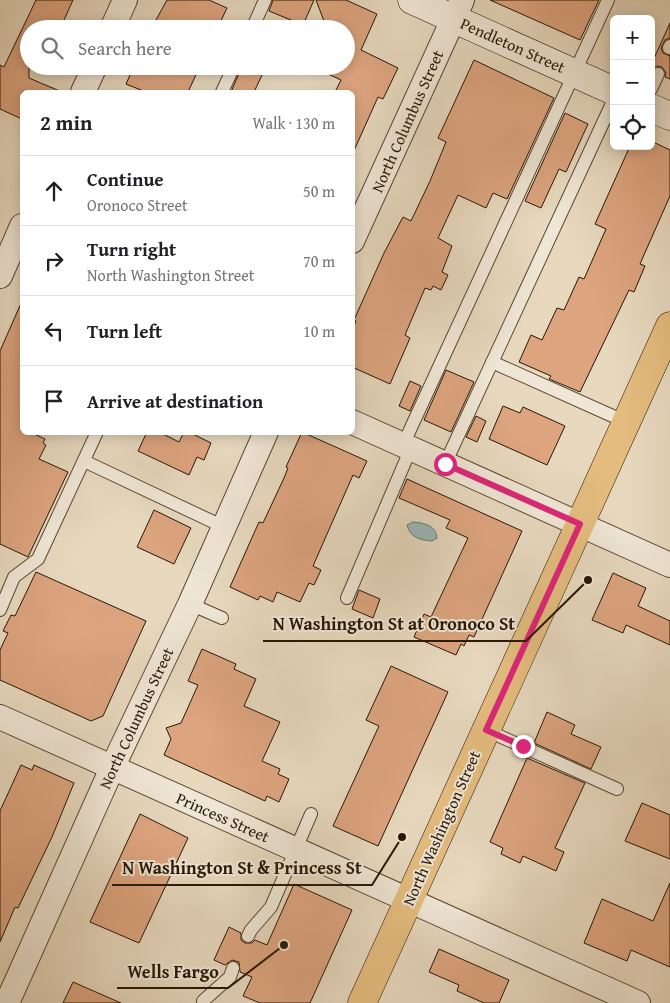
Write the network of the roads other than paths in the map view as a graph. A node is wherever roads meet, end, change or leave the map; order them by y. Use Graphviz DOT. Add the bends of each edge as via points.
graph roads {
  1 [pos="265,0"];
  2 [pos="412,0"];
  3 [pos="608,0"];
  4 [pos="120,2"];
  5 [pos="457,9"];
  6 [pos="115,20"];
  7 [pos="256,20"];
  8 [pos="575,73"];
  9 [pos="658,74"];
  10 [pos="91,75"];
  11 [pos="230,75"];
  12 [pos="655,80"];
  13 [pos="610,89"];
  14 [pos="84,90"];
  15 [pos="223,90"];
  16 [pos="611,105"];
  17 [pos="655,110"];
  18 [pos="670,116"];
  19 [pos="20,232"];
  20 [pos="355,234"];
  21 [pos="7,269"];
  22 [pos="670,326"];
  23 [pos="492,362"];
  24 [pos="626,422"];
  25 [pos="355,423"];
  26 [pos="96,435"];
  27 [pos="265,435"];
  28 [pos="407,447"];
  29 [pos="84,462"];
  30 [pos="445,464"];
  31 [pos="580,524"];
  32 [pos="224,526"];
  33 [pos="670,565"];
  34 [pos="347,598"];
  35 [pos="190,604"];
  36 [pos="0,610"];
  37 [pos="222,618"];
  38 [pos="0,717"];
  39 [pos="486,730"];
  40 [pos="113,766"];
  41 [pos="617,789"];
  42 [pos="311,814"];
  43 [pos="297,850"];
  44 [pos="408,899"];
  45 [pos="248,936"];
  46 [pos="233,968"];
  47 [pos="203,1001"];
  48 [pos="7,1003"];
  49 [pos="362,1003"];
  50 [pos="638,1003"];
  1 -- 7 [label="lane"];
  2 -- 5 [label="main road, Pendleton Street"];
  3 -- 8 [label="lane"];
  4 -- 6 [label="street"];
  5 -- 8 [label="main road, Pendleton Street"];
  5 -- 20 [label="street, North Columbus Street"];
  8 -- 13 [label="main road, Pendleton Street"];
  8 -- 28 [label="lane"];
  9 -- 12 [label="lane"];
  10 -- 14 [label="street"];
  11 -- 15 [label="lane"];
  16 -- 23 [label="lane"];
  17 -- 18 [label="main road"];
  19 -- 21 [label="street"];
  22 -- 24 [label="main road, North Washington Street"];
  23 -- 24 [label="lane"];
  23 -- 30 [label="lane"];
  24 -- 31 [label="main road, North Washington Street"];
  25 -- 28 [label="street"];
  26 -- 29 [label="lane"];
  27 -- 32 [label="street, North Columbus Street"];
  28 -- 30 [label="street"];
  28 -- 34 [label="lane"];
  29 -- 32 [label="lane"];
  29 -- 36 [label="lane" via="38,559 14,577"];
  30 -- 31 [label="street"];
  31 -- 33 [label="street"];
  31 -- 39 [label="main road, North Washington Street"];
  32 -- 35 [label="street, North Columbus Street"];
  35 -- 37 [label="lane"];
  35 -- 40 [label="street, North Columbus Street"];
  38 -- 40 [label="street, Princess Street"];
  39 -- 41 [label="lane"];
  39 -- 44 [label="main road, North Washington Street"];
  40 -- 43 [label="street, Princess Street"];
  40 -- 48 [label="street, North Columbus Street"];
  42 -- 43 [label="lane"];
  43 -- 44 [label="street, Princess Street"];
  43 -- 45 [label="lane" via="271,907"];
  44 -- 49 [label="main road, North Washington Street"];
  44 -- 50 [label="street, Princess Street"];
  46 -- 47 [label="lane" via="230,977"];
}
